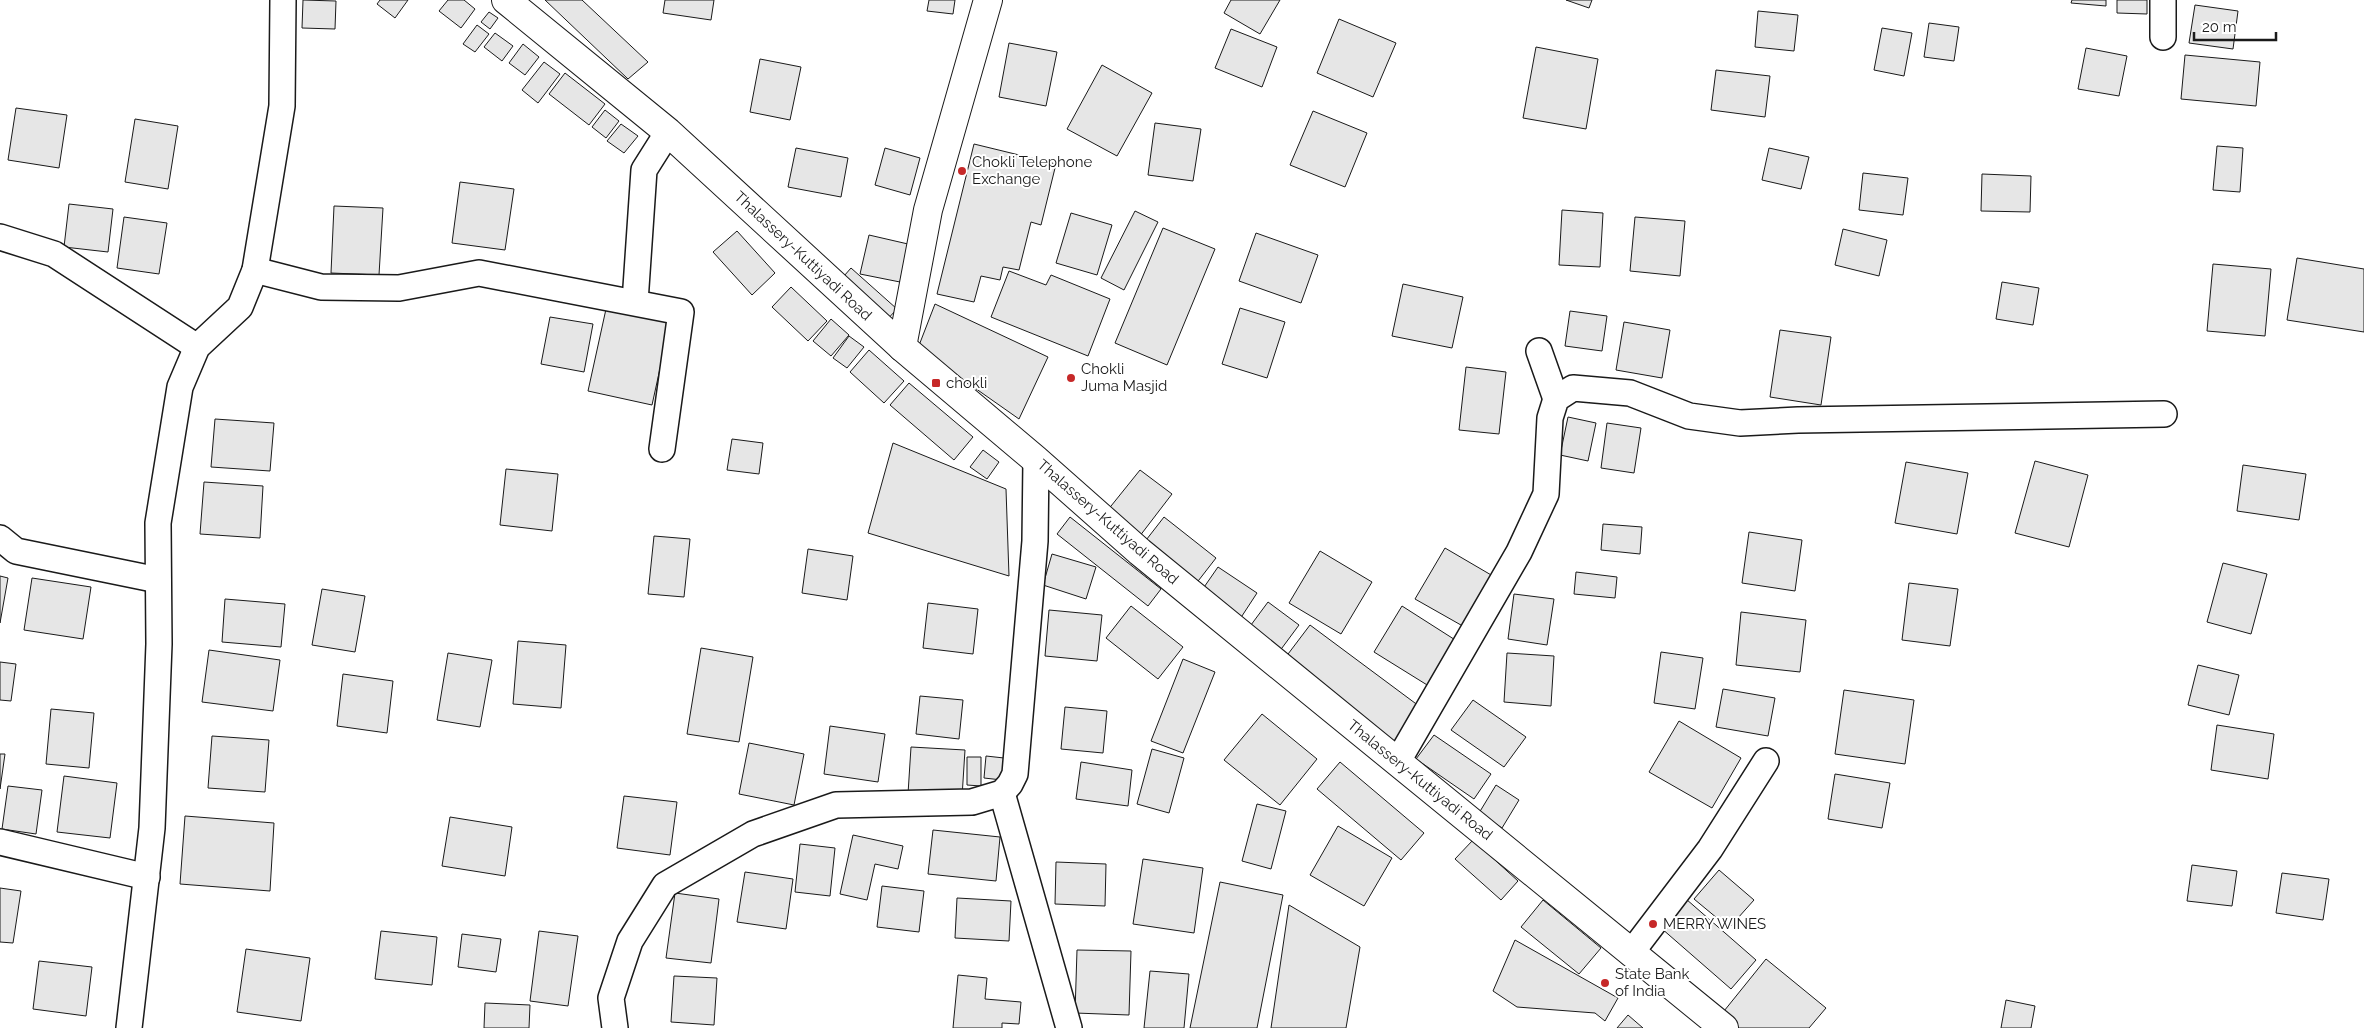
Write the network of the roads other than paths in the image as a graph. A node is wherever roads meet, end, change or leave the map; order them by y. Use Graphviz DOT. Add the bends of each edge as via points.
graph roads {
  1 [pos="284,0"];
  2 [pos="506,0"];
  3 [pos="988,0"];
  4 [pos="2163,0"];
  5 [pos="2163,37"];
  6 [pos="668,132"];
  7 [pos="0,237"];
  8 [pos="255,270"];
  9 [pos="635,302"];
  10 [pos="197,347"];
  11 [pos="902,347"];
  12 [pos="1539,351"];
  13 [pos="1556,398"];
  14 [pos="2164,414"];
  15 [pos="662,449"];
  16 [pos="1036,460"];
  17 [pos="0,538"];
  18 [pos="158,580"];
  19 [pos="1398,761"];
  20 [pos="1766,761"];
  21 [pos="1002,793"];
  22 [pos="0,842"];
  23 [pos="147,876"];
  24 [pos="1631,953"];
  25 [pos="129,1028"];
  26 [pos="615,1028"];
  27 [pos="1069,1028"];
  28 [pos="1724,1028"];
  1 -- 8 [label="street" via="282,106"];
  2 -- 6 [label="main road, Thalassery-Kuttiyadi Road"];
  3 -- 11 [label="main road" via="928,210"];
  4 -- 5 [label="street"];
  6 -- 9 [label="street" via="644,170"];
  6 -- 11 [label="main road, Thalassery-Kuttiyadi Road"];
  7 -- 10 [label="street" via="54,254"];
  8 -- 9 [label="street" via="321,287 399,288 479,273"];
  8 -- 10 [label="street" via="240,307"];
  9 -- 15 [label="street" via="682,312"];
  10 -- 18 [label="street" via="180,387 170,442 158,523"];
  11 -- 16 [label="main road, Thalassery-Kuttiyadi Road"];
  12 -- 13 [label="street"];
  13 -- 14 [label="street" via="1573,388 1630,393 1689,416 1740,423"];
  13 -- 19 [label="street" via="1550,418 1546,494 1519,552"];
  16 -- 19 [label="main road, Thalassery-Kuttiyadi Road" via="1140,552"];
  16 -- 21 [label="street" via="1035,540 1015,774"];
  17 -- 18 [label="street" via="16,551"];
  18 -- 23 [label="street" via="160,644"];
  19 -- 24 [label="main road, Thalassery-Kuttiyadi Road"];
  20 -- 24 [label="street" via="1710,849"];
  21 -- 26 [label="street" via="972,802 836,805 753,834 665,885 630,941 611,998"];
  21 -- 27 [label="street"];
  22 -- 23 [label="street"];
  23 -- 25 [label="street"];
  24 -- 28 [label="main road, Thalassery-Kuttiyadi Road"];
}
